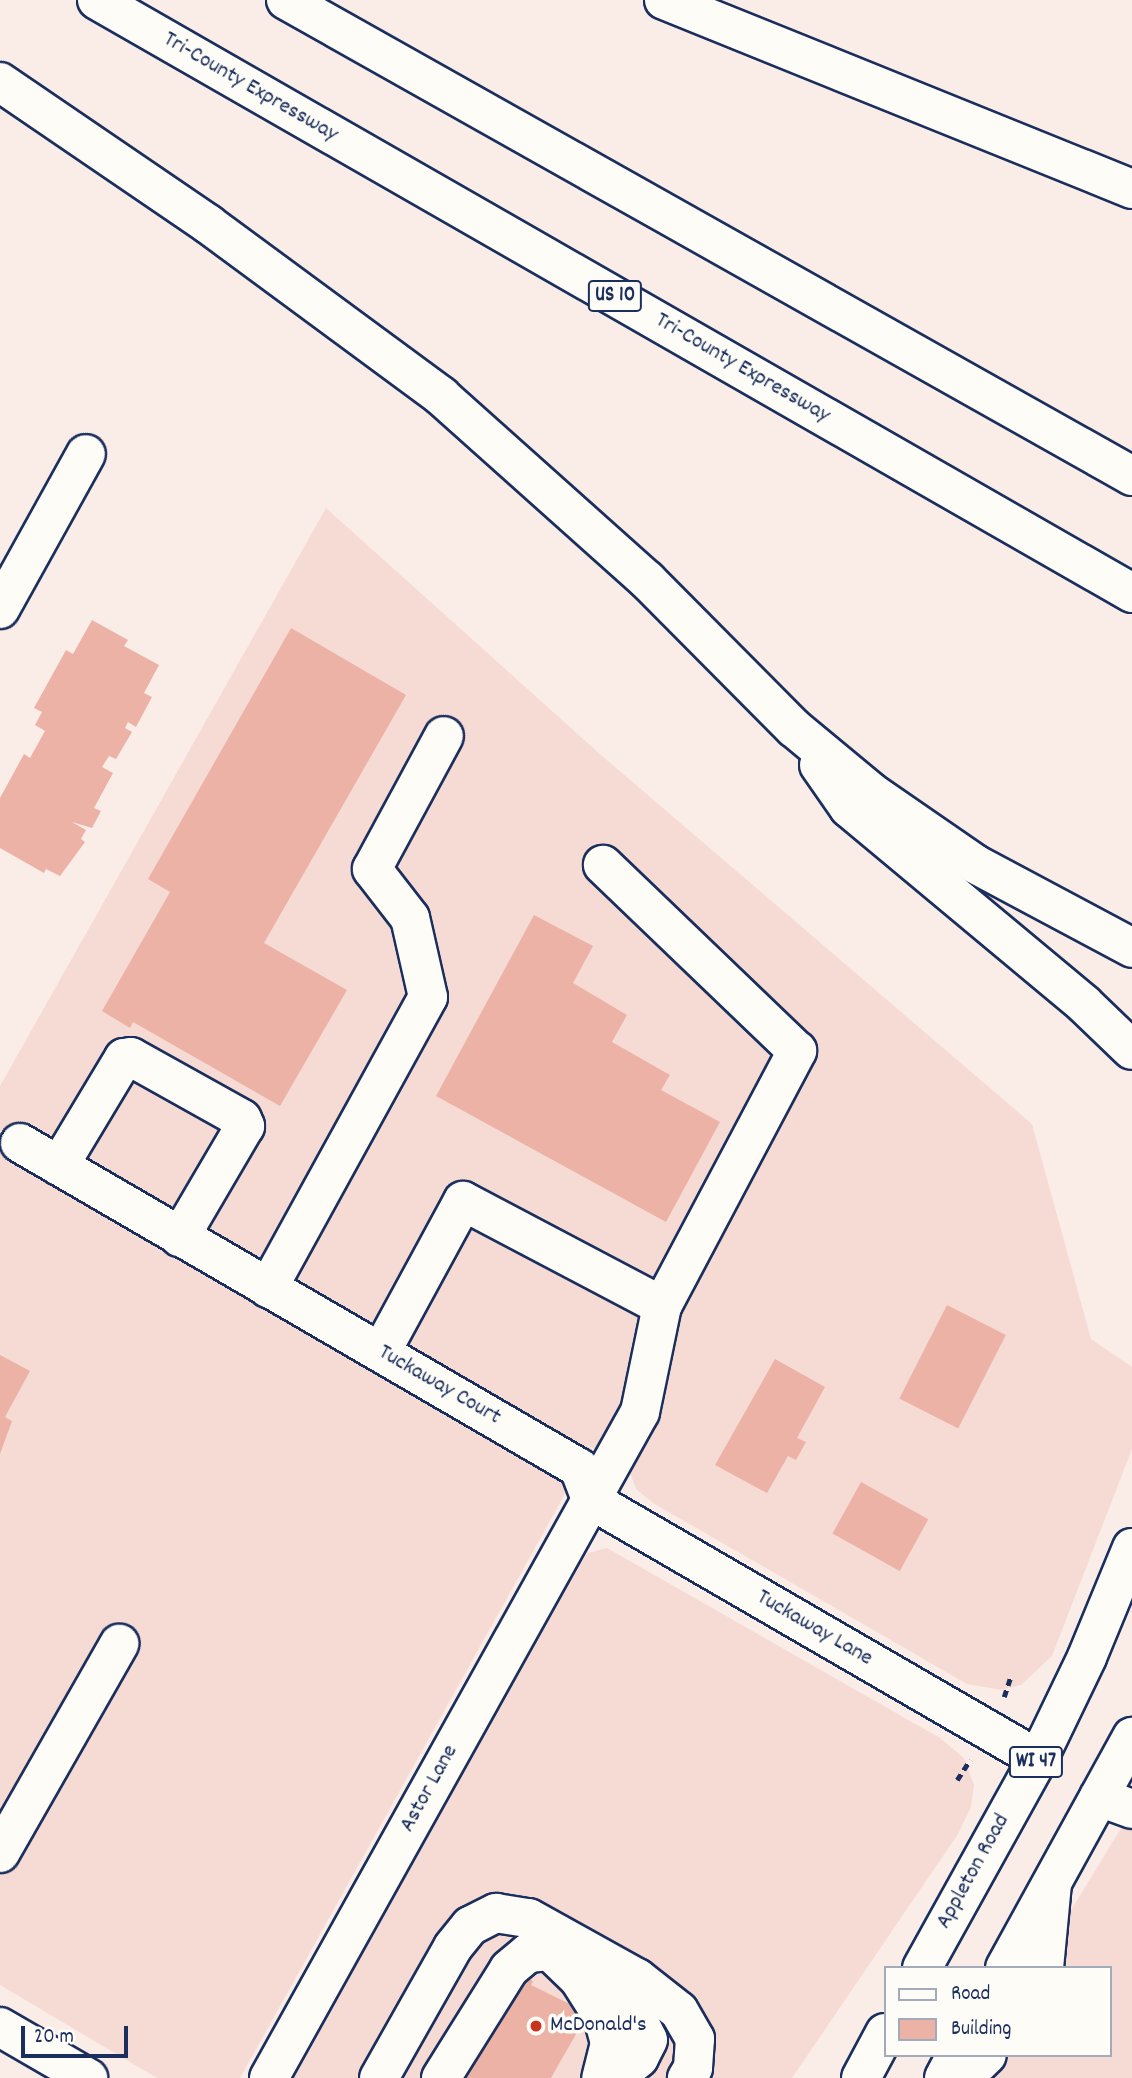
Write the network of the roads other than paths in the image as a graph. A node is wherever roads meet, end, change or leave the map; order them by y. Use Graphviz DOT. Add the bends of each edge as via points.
graph roads {
  1 [pos="97,0"];
  2 [pos="286,0"];
  3 [pos="664,0"];
  4 [pos="0,82"];
  5 [pos="1132,189"];
  6 [pos="86,454"];
  7 [pos="1132,476"];
  8 [pos="1132,593"];
  9 [pos="0,609"];
  10 [pos="794,729"];
  11 [pos="444,736"];
  12 [pos="603,865"];
  13 [pos="1132,948"];
  14 [pos="1132,1051"];
  15 [pos="20,1143"];
  16 [pos="59,1166"];
  17 [pos="180,1237"];
  18 [pos="268,1288"];
  19 [pos="662,1306"];
  20 [pos="380,1352"];
  21 [pos="591,1500"];
  22 [pos="1132,1548"];
  23 [pos="119,1644"];
  24 [pos="1132,1737"];
  25 [pos="1038,1759"];
  26 [pos="1116,1803"];
  27 [pos="0,1853"];
  28 [pos="1052,1884"];
  29 [pos="550,1951"];
  30 [pos="923,1966"];
  31 [pos="1006,1966"];
  32 [pos="1044,1966"];
  33 [pos="0,2027"];
  34 [pos="884,2035"];
  35 [pos="695,2039"];
  36 [pos="955,2057"];
  37 [pos="984,2057"];
  38 [pos="88,2078"];
  39 [pos="269,2078"];
  40 [pos="379,2078"];
  41 [pos="441,2078"];
  42 [pos="601,2078"];
  43 [pos="614,2078"];
  44 [pos="647,2078"];
  45 [pos="687,2078"];
  46 [pos="860,2078"];
  47 [pos="944,2078"];
  48 [pos="963,2078"];
  1 -- 8 [label="main road, Tri-County Expressway / US 10"];
  2 -- 7 [label="main road"];
  3 -- 5 [label="main road"];
  4 -- 10 [label="main road" via="208,224 441,396 647,580"];
  6 -- 9 [label="main road"];
  10 -- 13 [label="main road" via="928,834 1027,894"];
  10 -- 14 [label="main road" via="849,808 1084,1004"];
  11 -- 18 [label="main road" via="372,869 410,918 428,997"];
  12 -- 19 [label="main road, Astor Lane" via="797,1051"];
  15 -- 16 [label="main road, Tuckaway Court"];
  16 -- 17 [label="main road, Tuckaway Court"];
  16 -- 17 [label="main road" via="124,1058 153,1069 242,1119 245,1126"];
  17 -- 18 [label="main road, Tuckaway Court"];
  18 -- 20 [label="main road, Tuckaway Court"];
  19 -- 20 [label="main road" via="463,1201"];
  19 -- 21 [label="main road, Astor Lane" via="640,1412"];
  20 -- 21 [label="main road, Tuckaway Court" via="579,1468"];
  21 -- 25 [label="main road, Tuckaway Lane"];
  21 -- 39 [label="main road, Astor Lane"];
  22 -- 25 [label="main road, Appleton Road / WI 47"];
  23 -- 27 [label="main road"];
  24 -- 26 [label="main road"];
  25 -- 30 [label="main road, Appleton Road / WI 47"];
  26 -- 28 [label="main road"];
  28 -- 31 [label="main road"];
  28 -- 32 [label="main road"];
  29 -- 41 [label="main road" via="528,1953 509,1969"];
  29 -- 42 [label="main road" via="579,1979 603,2017 610,2043"];
  29 -- 43 [label="main road" via="612,1988 629,2002 644,2025 648,2040 639,2058"];
  33 -- 38 [label="main road"];
  34 -- 46 [label="main road"];
  35 -- 40 [label="main road" via="679,2011 637,1978 529,1918 496,1913 470,1926 453,1947"];
  35 -- 44 [label="main road"];
  35 -- 45 [label="main road" via="693,2068"];
  36 -- 47 [label="main road"];
  37 -- 48 [label="main road"];
}
